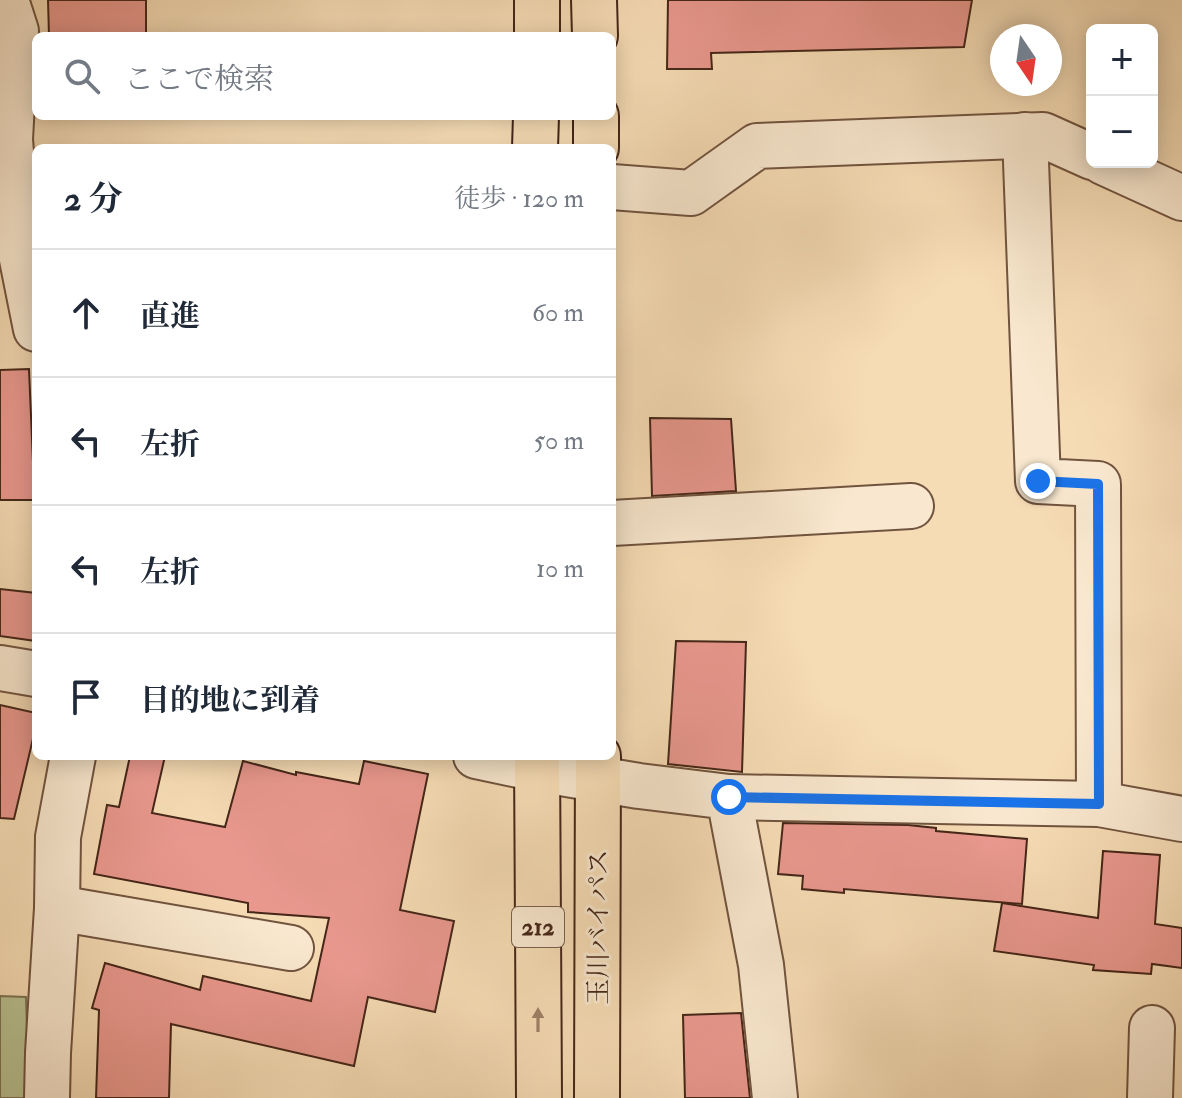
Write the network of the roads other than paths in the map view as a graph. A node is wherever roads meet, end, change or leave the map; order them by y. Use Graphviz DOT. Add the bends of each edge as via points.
graph roads {
  1 [pos="6,0"];
  2 [pos="537,0"];
  3 [pos="594,0"];
  4 [pos="537,32"];
  5 [pos="595,32"];
  6 [pos="536,120"];
  7 [pos="596,120"];
  8 [pos="1025,135"];
  9 [pos="535,144"];
  10 [pos="596,144"];
  11 [pos="1086,154"];
  12 [pos="1116,168"];
  13 [pos="616,187"];
  14 [pos="1182,198"];
  15 [pos="32,309"];
  16 [pos="911,506"];
  17 [pos="616,523"];
  18 [pos="0,668"];
  19 [pos="32,673"];
  20 [pos="72,760"];
  21 [pos="511,760"];
  22 [pos="537,763"];
  23 [pos="598,768"];
  24 [pos="729,797"];
  25 [pos="1099,804"];
  26 [pos="1182,819"];
  27 [pos="57,908"];
  28 [pos="291,948"];
  29 [pos="1152,1028"];
  30 [pos="47,1098"];
  31 [pos="539,1098"];
  32 [pos="597,1098"];
  33 [pos="775,1098"];
  34 [pos="1150,1098"];
  1 -- 15 [label="street" via="16,31 10,139 17,234"];
  2 -- 4 [label="highway"];
  3 -- 5 [label="highway"];
  6 -- 9 [label="highway"];
  7 -- 10 [label="highway"];
  8 -- 11 [label="street" via="1043,135"];
  8 -- 13 [label="street" via="757,146 691,193"];
  8 -- 25 [label="street" via="1038,481 1098,484"];
  12 -- 14 [label="street"];
  16 -- 17 [label="street"];
  18 -- 19 [label="street"];
  20 -- 27 [label="street" via="58,837"];
  21 -- 22 [label="street"];
  22 -- 23 [label="street"];
  31 -- 22 [label="highway, 212, one-way"];
  23 -- 24 [label="street"];
  23 -- 32 [label="highway, 玉川バイパス / 212"];
  24 -- 25 [label="street"];
  24 -- 33 [label="street" via="761,965"];
  25 -- 26 [label="street"];
  27 -- 28 [label="street"];
  27 -- 30 [label="street"];
  29 -- 34 [label="street"];
}
